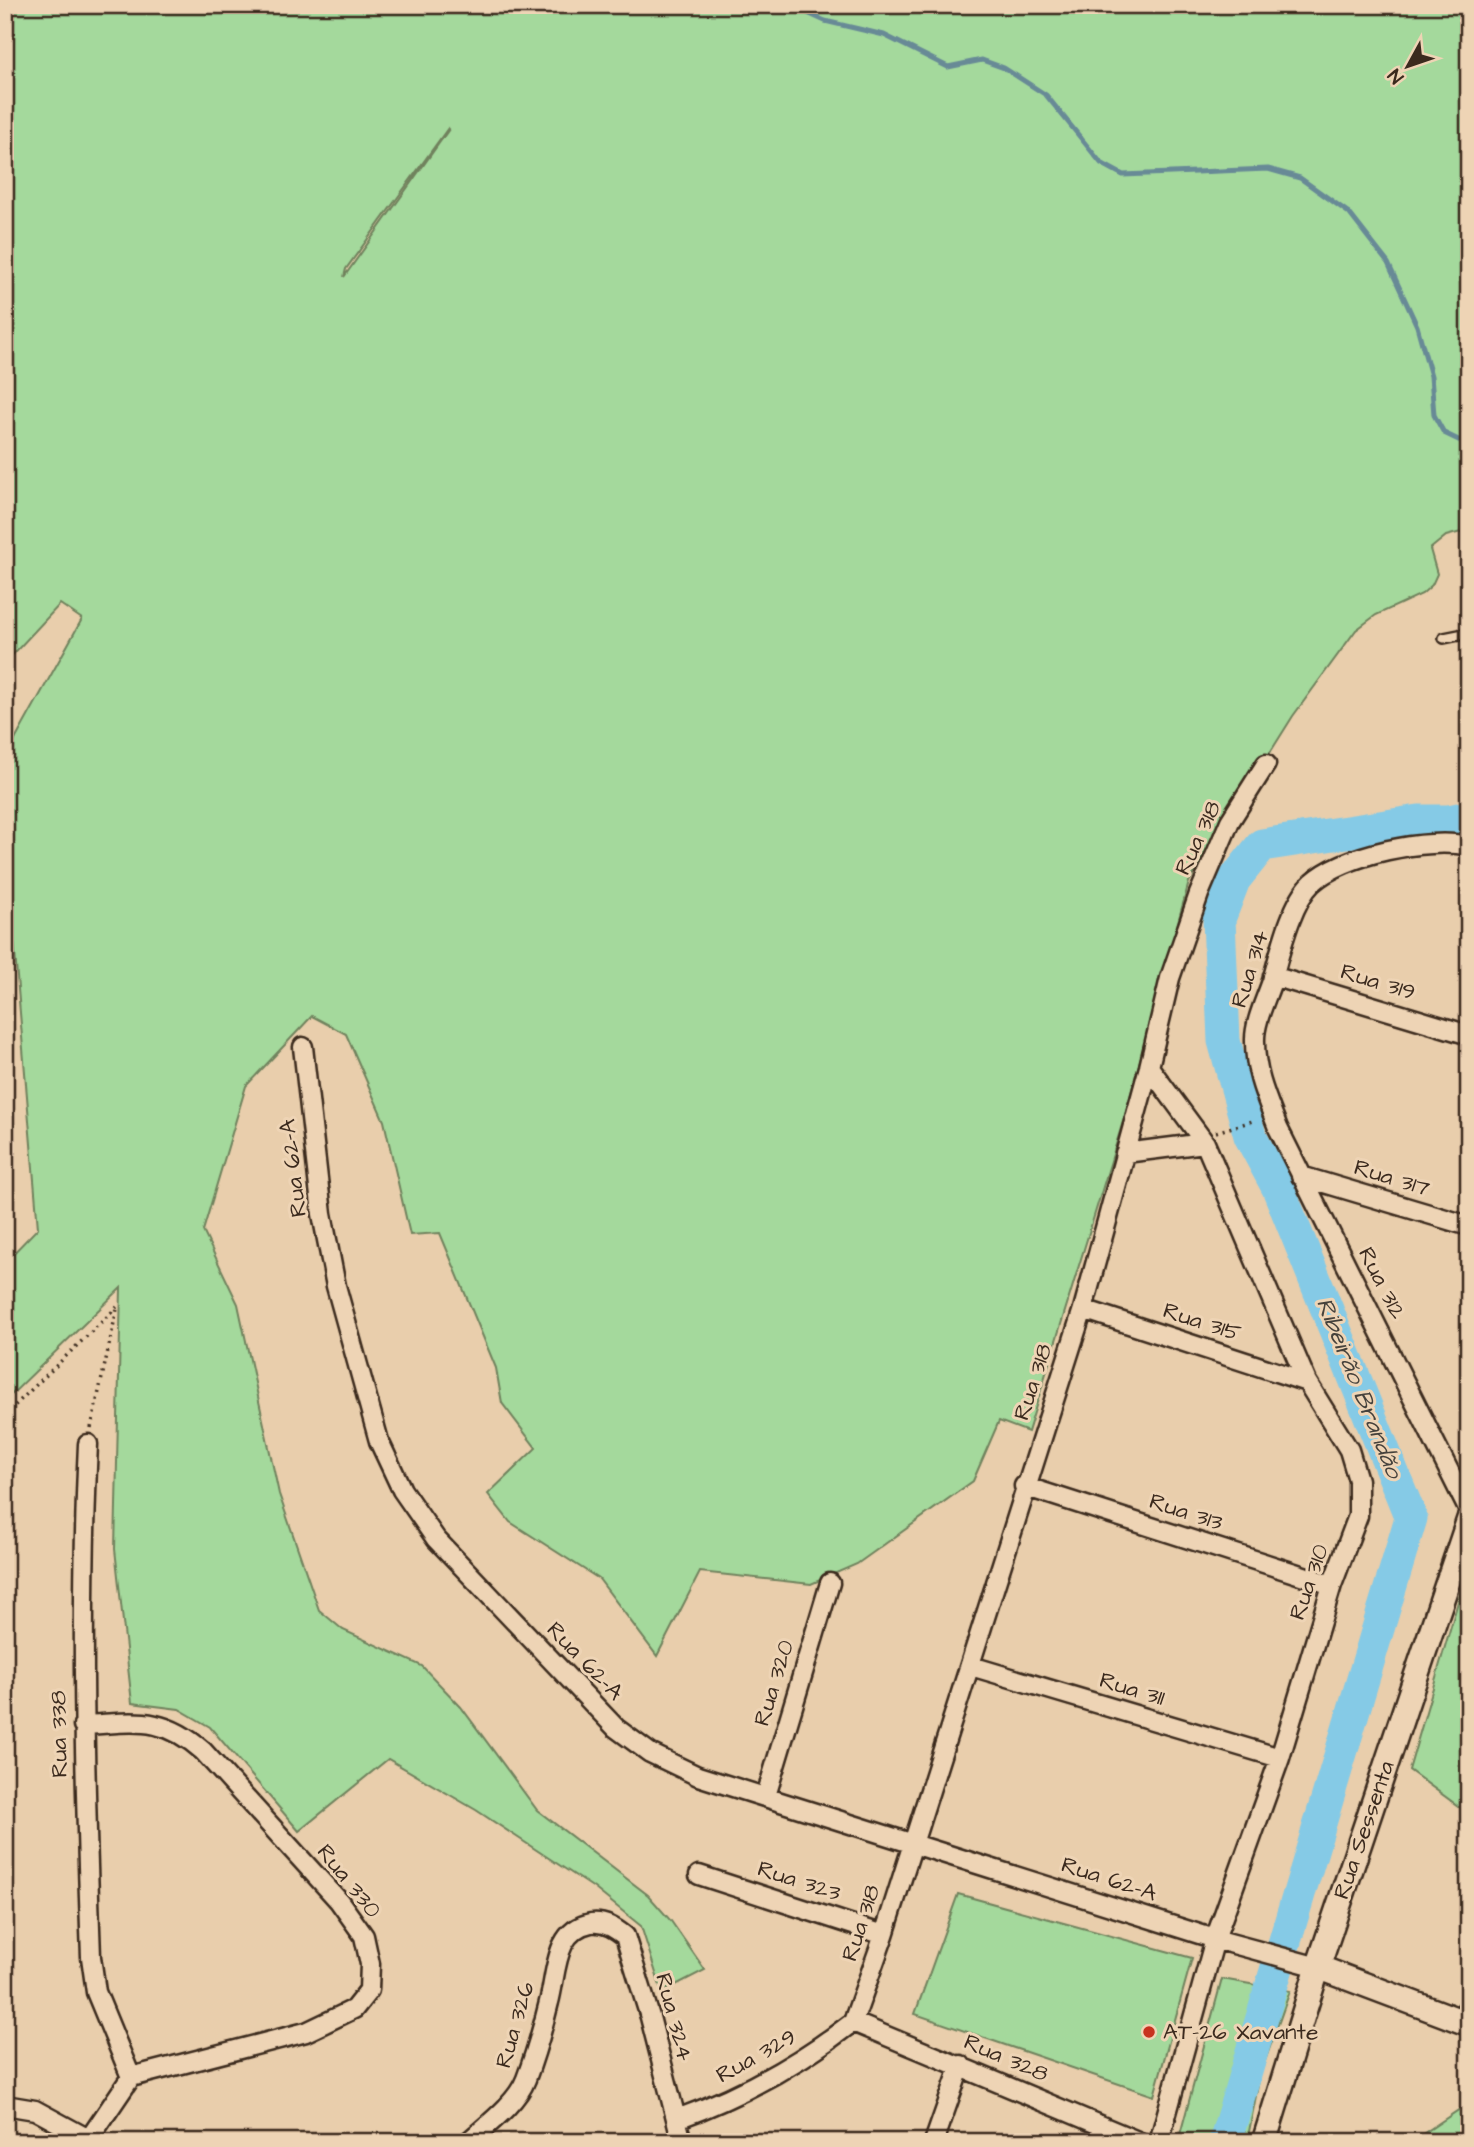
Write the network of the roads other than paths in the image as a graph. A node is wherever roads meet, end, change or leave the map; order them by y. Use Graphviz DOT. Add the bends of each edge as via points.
graph roads {
  1 [pos="1469,633"];
  2 [pos="1444,638"];
  3 [pos="1266,764"];
  4 [pos="1468,846"];
  5 [pos="1273,976"];
  6 [pos="1469,1035"];
  7 [pos="303,1047"];
  8 [pos="1149,1067"];
  9 [pos="1257,1074"];
  10 [pos="1211,1137"];
  11 [pos="1125,1153"];
  12 [pos="1301,1176"];
  13 [pos="1469,1226"];
  14 [pos="1083,1309"];
  15 [pos="1307,1382"];
  16 [pos="88,1444"];
  17 [pos="1024,1486"];
  18 [pos="1469,1511"];
  19 [pos="1469,1519"];
  20 [pos="830,1583"];
  21 [pos="1332,1585"];
  22 [pos="971,1666"];
  23 [pos="83,1725"];
  24 [pos="1280,1758"];
  25 [pos="766,1796"];
  26 [pos="913,1843"];
  27 [pos="699,1875"];
  28 [pos="597,1922"];
  29 [pos="884,1935"];
  30 [pos="1215,1939"];
  31 [pos="1318,1967"];
  32 [pos="1466,2016"];
  33 [pos="853,2022"];
  34 [pos="961,2065"];
  35 [pos="131,2077"];
  36 [pos="5,2105"];
  37 [pos="677,2119"];
  38 [pos="90,2140"];
  39 [pos="468,2142"];
  40 [pos="682,2142"];
  41 [pos="934,2142"];
  42 [pos="1140,2142"];
  43 [pos="1159,2142"];
  44 [pos="1264,2142"];
  1 -- 2 [label="lane"];
  3 -- 8 [label="street, Rua 318" via="1230,821 1199,894 1170,978"];
  4 -- 5 [label="street, Rua 314" via="1424,844 1349,861 1312,884 1291,919"];
  5 -- 6 [label="street, Rua 319"];
  5 -- 9 [label="street, Rua 314" via="1254,1038"];
  7 -- 25 [label="street, Rua 62-A" via="336,1286 379,1441 402,1490 467,1574 615,1728 650,1753 698,1776"];
  8 -- 10 [label="street, Rua 310"];
  8 -- 11 [label="street, Rua 318"];
  9 -- 12 [label="street, Rua 312"];
  10 -- 11 [label="street"];
  10 -- 15 [label="street, Rua 310"];
  11 -- 14 [label="street, Rua 318"];
  12 -- 13 [label="street, Rua 317"];
  12 -- 18 [label="street, Rua 312"];
  14 -- 15 [label="street, Rua 315"];
  14 -- 17 [label="street, Rua 318"];
  15 -- 21 [label="street, Rua 310" via="1349,1450 1358,1480 1358,1516"];
  16 -- 23 [label="street, Rua 338" via="82,1563"];
  17 -- 21 [label="street, Rua 313"];
  17 -- 22 [label="street, Rua 318"];
  19 -- 31 [label="street, Rua Sessenta"];
  20 -- 25 [label="street, Rua 320"];
  21 -- 24 [label="street, Rua 310"];
  22 -- 24 [label="street, Rua 311"];
  22 -- 26 [label="street, Rua 318"];
  23 -- 35 [label="street, Rua 338" via="91,1957 96,1992"];
  23 -- 35 [label="street, Rua 330" via="146,1722 188,1737 339,1901 364,1936 370,1964 369,1990 354,2009 306,2032"];
  24 -- 30 [label="street, Rua 310"];
  25 -- 26 [label="street, Rua 62-A"];
  26 -- 29 [label="street, Rua 318"];
  26 -- 30 [label="street, Rua 62-A"];
  27 -- 29 [label="street, Rua 323"];
  28 -- 37 [label="street, Rua 324" via="625,1936"];
  28 -- 39 [label="street, Rua 326" via="580,1925 568,1935 557,1959 550,2002 526,2081"];
  29 -- 33 [label="street, Rua 318"];
  30 -- 31 [label="street, Rua 62-A"];
  30 -- 43 [label="street, Rua 310"];
  31 -- 32 [label="street"];
  31 -- 44 [label="street, Rua Sessenta"];
  33 -- 34 [label="street, Rua 328"];
  33 -- 37 [label="street, Rua 329" via="812,2054 722,2103"];
  34 -- 41 [label="street"];
  34 -- 42 [label="street, Rua 328"];
  35 -- 38 [label="street"];
  36 -- 38 [label="street" via="35,2110"];
  37 -- 40 [label="street, Rua 324"];
}
